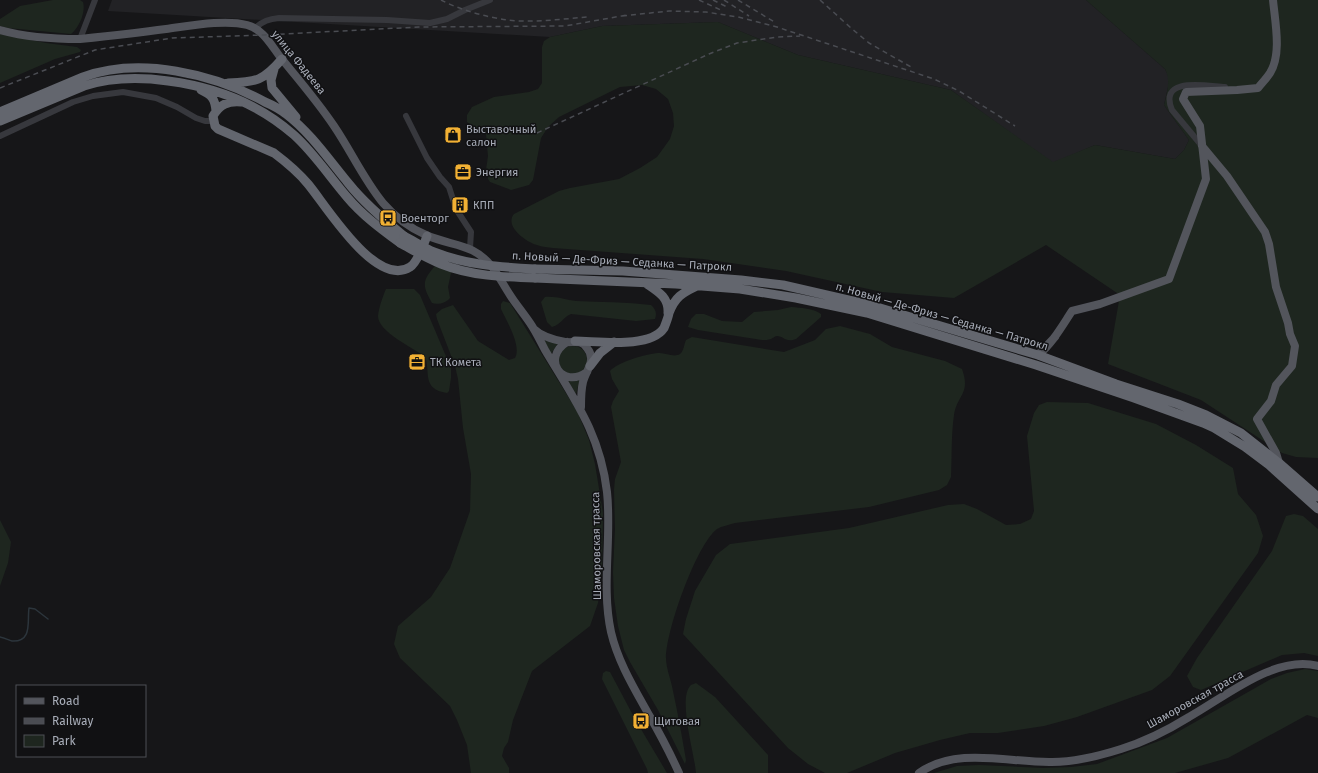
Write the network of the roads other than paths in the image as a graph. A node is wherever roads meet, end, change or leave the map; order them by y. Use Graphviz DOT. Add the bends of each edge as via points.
graph roads {
  1 [pos="95,0"];
  2 [pos="490,0"];
  3 [pos="1273,0"];
  4 [pos="255,28"];
  5 [pos="0,30"];
  6 [pos="80,39"];
  7 [pos="282,59"];
  8 [pos="274,69"];
  9 [pos="1262,80"];
  10 [pos="225,83"];
  11 [pos="187,84"];
  12 [pos="246,103"];
  13 [pos="216,111"];
  14 [pos="0,112"];
  15 [pos="406,116"];
  16 [pos="0,121"];
  17 [pos="213,121"];
  18 [pos="299,126"];
  19 [pos="0,136"];
  20 [pos="1202,146"];
  21 [pos="427,236"];
  22 [pos="402,239"];
  23 [pos="470,248"];
  24 [pos="535,274"];
  25 [pos="648,284"];
  26 [pos="698,286"];
  27 [pos="668,317"];
  28 [pos="532,326"];
  29 [pos="571,341"];
  30 [pos="614,342"];
  31 [pos="1038,355"];
  32 [pos="588,369"];
  33 [pos="557,370"];
  34 [pos="581,409"];
  35 [pos="1279,463"];
  36 [pos="1318,497"];
  37 [pos="1318,509"];
  38 [pos="1318,666"];
  39 [pos="678,773"];
  40 [pos="919,773"];
  1 -- 6 [label="street"];
  2 -- 4 [label="street" via="439,22 279,18 263,22"];
  3 -- 20 [label="main road" via="1276,57 1270,73 1258,88 1186,92 1183,99 1200,126"];
  4 -- 6 [label="main road, улица Фадеева" via="234,23 217,24"];
  4 -- 7 [label="main road, улица Фадеева" via="264,35"];
  5 -- 6 [label="main road, улица Фадеева" via="41,37"];
  7 -- 8 [label="highway"];
  7 -- 21 [label="main road, улица Фадеева" via="336,128 369,184 386,206 404,222"];
  8 -- 10 [label="highway" via="249,83"];
  8 -- 18 [label="highway" via="270,80 272,88 296,116"];
  9 -- 20 [label="street" via="1258,84 1246,87 1182,86 1171,92 1169,104 1172,110"];
  10 -- 14 [label="highway, п. Новый — Де-Фриз — Седанка — Патрокл" via="205,76 167,70 113,70 93,73"];
  10 -- 18 [label="highway, п. Новый — Де-Фриз — Седанка — Патрокл" via="286,114"];
  11 -- 12 [label="highway, п. Новый — Де-Фриз — Седанка — Патрокл" via="218,91"];
  11 -- 13 [label="highway" via="213,97"];
  11 -- 16 [label="highway, п. Новый — Де-Фриз — Седанка — Патрокл" via="147,78 97,82"];
  12 -- 13 [label="highway" via="228,102"];
  12 -- 22 [label="highway, п. Новый — Де-Фриз — Седанка — Патрокл" via="293,134 348,198 382,230"];
  13 -- 17 [label="highway"];
  15 -- 23 [label="street" via="427,158 448,187 456,209 471,232"];
  17 -- 19 [label="street" via="196,118 156,98 123,92 73,102"];
  17 -- 21 [label="highway" via="218,129 274,153 296,171 346,235 376,263 392,270 406,269 413,264"];
  18 -- 22 [label="highway, п. Новый — Де-Фриз — Седанка — Патрокл" via="372,210"];
  20 -- 31 [label="main road" via="1206,179 1169,279 1100,304 1072,311 1055,337"];
  20 -- 35 [label="main road" via="1228,176 1265,232 1276,287 1295,346 1292,366 1276,385 1271,401 1257,419 1279,453"];
  21 -- 23 [label="main road, улица Фадеева"];
  22 -- 24 [label="highway, п. Новый — Де-Фриз — Седанка — Патрокл, bridge" via="461,261"];
  23 -- 28 [label="main road, Шаморовская трасса" via="494,270"];
  24 -- 25 [label="highway, п. Новый — Де-Фриз — Седанка — Патрокл"];
  24 -- 31 [label="highway, п. Новый — Де-Фриз — Седанка — Патрокл" via="677,274 783,286 870,305"];
  25 -- 26 [label="highway, п. Новый — Де-Фриз — Седанка — Патрокл"];
  25 -- 27 [label="highway" via="665,297"];
  26 -- 27 [label="highway" via="677,298"];
  26 -- 37 [label="highway, п. Новый — Де-Фриз — Седанка — Патрокл" via="770,293 867,313 1030,363 1169,410 1214,428 1237,441 1269,465"];
  27 -- 30 [label="highway" via="662,330 653,337 644,341"];
  28 -- 29 [label="main road" via="546,337"];
  28 -- 33 [label="main road, Шаморовская трасса"];
  29 -- 30 [label="highway"];
  29 -- 32 [label="main road" via="585,345 589,350 591,355"];
  29 -- 33 [label="main road" via="560,346 555,354"];
  30 -- 32 [label="highway" via="600,353"];
  31 -- 35 [label="highway, п. Новый — Де-Фриз — Седанка — Патрокл" via="1206,415 1241,433"];
  32 -- 33 [label="main road" via="575,378"];
  32 -- 34 [label="main road" via="582,388"];
  33 -- 34 [label="main road, Шаморовская трасса"];
  34 -- 39 [label="main road, Шаморовская трасса" via="597,444 607,494 607,597 610,630 632,685 662,737"];
  35 -- 36 [label="highway, п. Новый — Де-Фриз — Седанка — Патрокл"];
  38 -- 40 [label="main road, Шаморовская трасса" via="1284,665 1274,669 1155,735 1097,756 1052,762 963,759 947,761"];
}
